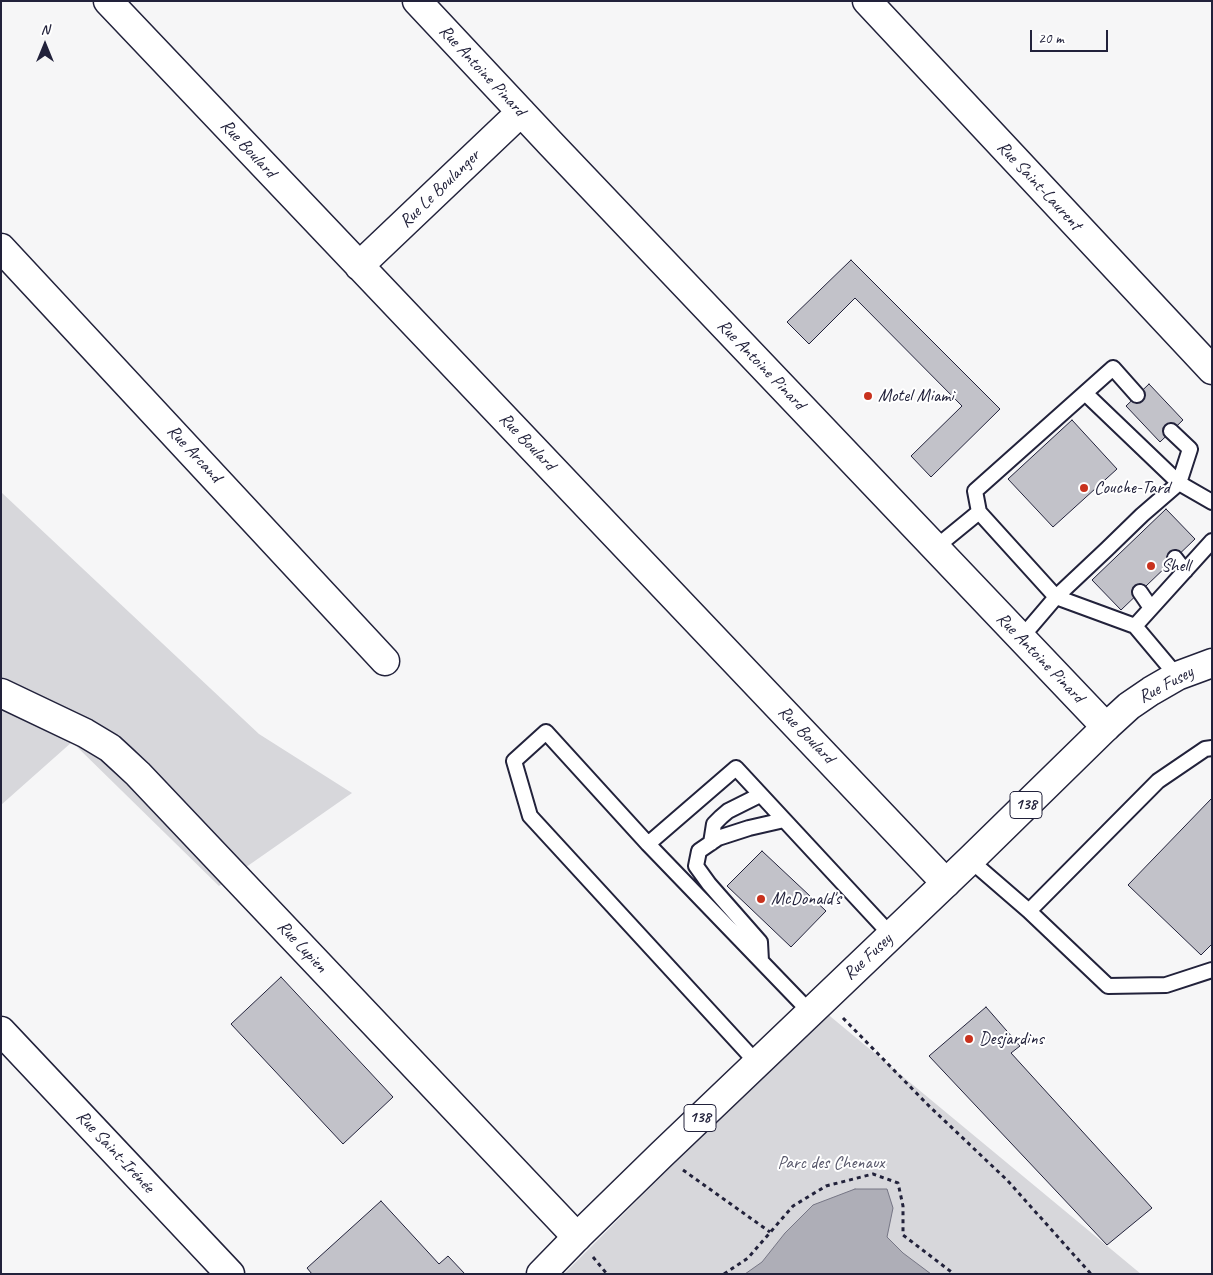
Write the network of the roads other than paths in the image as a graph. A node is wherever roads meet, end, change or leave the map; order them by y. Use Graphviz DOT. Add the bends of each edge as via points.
graph roads {
  1 [pos="108,1"];
  2 [pos="417,1"];
  3 [pos="867,1"];
  4 [pos="521,112"];
  5 [pos="1,248"];
  6 [pos="359,266"];
  7 [pos="1212,370"];
  8 [pos="1085,393"];
  9 [pos="1138,395"];
  10 [pos="1170,431"];
  11 [pos="1179,483"];
  12 [pos="1212,502"];
  13 [pos="979,512"];
  14 [pos="1212,541"];
  15 [pos="935,548"];
  16 [pos="1175,558"];
  17 [pos="1185,571"];
  18 [pos="1140,592"];
  19 [pos="1056,597"];
  20 [pos="1152,608"];
  21 [pos="1135,626"];
  22 [pos="1021,638"];
  23 [pos="385,661"];
  24 [pos="1212,663"];
  25 [pos="1177,676"];
  26 [pos="1,693"];
  27 [pos="1106,727"];
  28 [pos="1212,748"];
  29 [pos="760,795"];
  30 [pos="784,820"];
  31 [pos="711,842"];
  32 [pos="648,844"];
  33 [pos="970,860"];
  34 [pos="946,882"];
  35 [pos="1029,911"];
  36 [pos="891,935"];
  37 [pos="761,961"];
  38 [pos="1212,970"];
  39 [pos="816,1005"];
  40 [pos="1,1031"];
  41 [pos="757,1063"];
  42 [pos="577,1237"];
  43 [pos="230,1274"];
  44 [pos="541,1274"];
  1 -- 6 [label="street, Rue Boulard"];
  2 -- 4 [label="street, Rue Antoine Pinard"];
  3 -- 7 [label="street, Rue Saint-Laurent"];
  4 -- 6 [label="street, Rue Le Boulanger"];
  4 -- 15 [label="street, Rue Antoine Pinard"];
  5 -- 23 [label="street, Rue Arcand"];
  6 -- 34 [label="street, Rue Boulard"];
  8 -- 9 [label="lane" via="1113,368"];
  8 -- 11 [label="lane"];
  8 -- 13 [label="lane" via="975,491"];
  10 -- 11 [label="lane" via="1190,450"];
  11 -- 12 [label="lane"];
  11 -- 19 [label="lane" via="1111,554"];
  13 -- 15 [label="lane"];
  13 -- 19 [label="lane"];
  14 -- 17 [label="lane"];
  15 -- 22 [label="street, Rue Antoine Pinard"];
  16 -- 17 [label="lane"];
  17 -- 20 [label="lane"];
  18 -- 20 [label="lane"];
  19 -- 21 [label="lane"];
  19 -- 22 [label="lane"];
  20 -- 21 [label="lane"];
  21 -- 25 [label="lane"];
  22 -- 27 [label="street, Rue Antoine Pinard"];
  24 -- 25 [label="street, Rue Fusey / 138"];
  25 -- 27 [label="street, Rue Fusey / 138" via="1129,706"];
  26 -- 42 [label="street, Rue Lupien" via="86,733 110,748 138,774"];
  27 -- 33 [label="street, Rue Fusey / 138"];
  28 -- 35 [label="lane" via="1205,749 1158,780"];
  29 -- 30 [label="lane"];
  29 -- 31 [label="lane" via="721,817 714,824"];
  29 -- 32 [label="lane" via="736,768"];
  30 -- 31 [label="lane" via="748,828"];
  30 -- 36 [label="lane"];
  31 -- 37 [label="lane" via="699,851 696,866 760,942"];
  32 -- 37 [label="lane"];
  32 -- 41 [label="lane" via="546,732 514,761 530,816"];
  33 -- 34 [label="street, Rue Fusey / 138"];
  33 -- 35 [label="lane"];
  34 -- 36 [label="street, Rue Fusey / 138"];
  35 -- 38 [label="lane" via="1108,986 1166,985"];
  36 -- 39 [label="street, Rue Fusey / 138"];
  37 -- 39 [label="lane"];
  39 -- 41 [label="street, Rue Fusey / 138"];
  40 -- 43 [label="street, Rue Saint-Irénée"];
  41 -- 42 [label="street, Rue Fusey / 138"];
  42 -- 44 [label="street, Rue Fusey / 138"];
}
